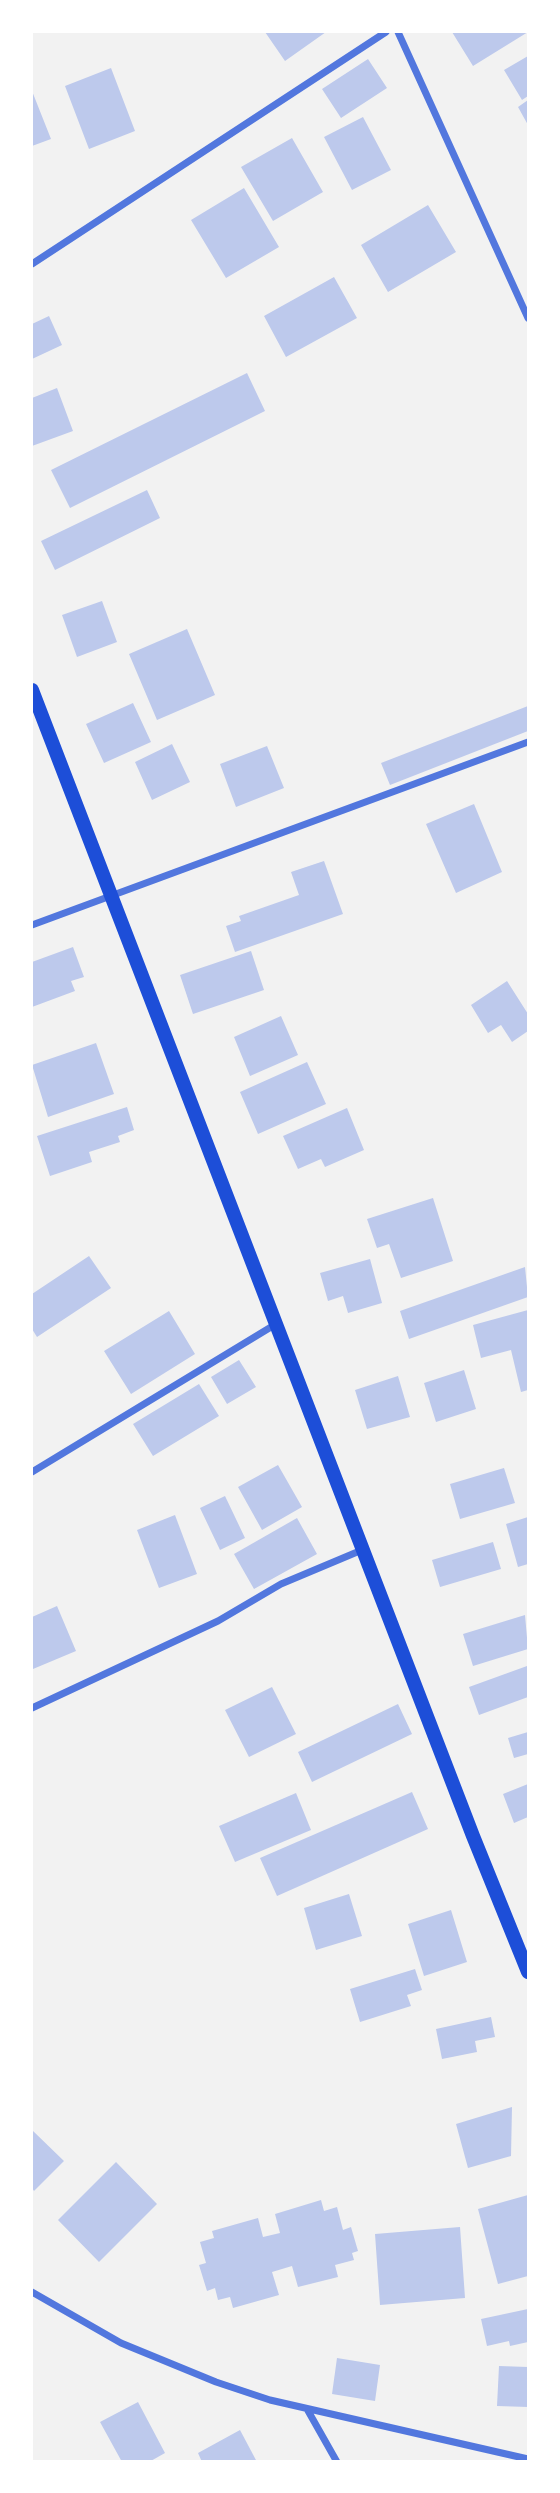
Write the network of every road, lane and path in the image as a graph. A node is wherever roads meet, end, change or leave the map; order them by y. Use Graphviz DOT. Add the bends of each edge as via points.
graph roads {
  1 [pos="386,32"];
  2 [pos="398,32"];
  3 [pos="32,264"];
  4 [pos="528,318"];
  5 [pos="32,690"];
  6 [pos="528,742"];
  7 [pos="111,898"];
  8 [pos="32,925"];
  9 [pos="276,1324"];
  10 [pos="32,1472"];
  11 [pos="363,1549"];
  12 [pos="32,1708"];
  13 [pos="528,1972"];
  14 [pos="32,2292"];
  15 [pos="307,2409"];
  16 [pos="528,2459"];
  17 [pos="337,2462"];
  1 -- 3 [label="street"];
  2 -- 4 [label="street"];
  5 -- 7 [label="main road"];
  6 -- 7 [label="street"];
  7 -- 8 [label="street"];
  7 -- 9 [label="main road"];
  9 -- 10 [label="street"];
  9 -- 11 [label="main road"];
  11 -- 12 [label="street" via="281,1584 218,1621"];
  11 -- 13 [label="main road"];
  14 -- 15 [label="street" via="133,2348 216,2382"];
  15 -- 16 [label="street"];
  15 -- 17 [label="street"];
}
